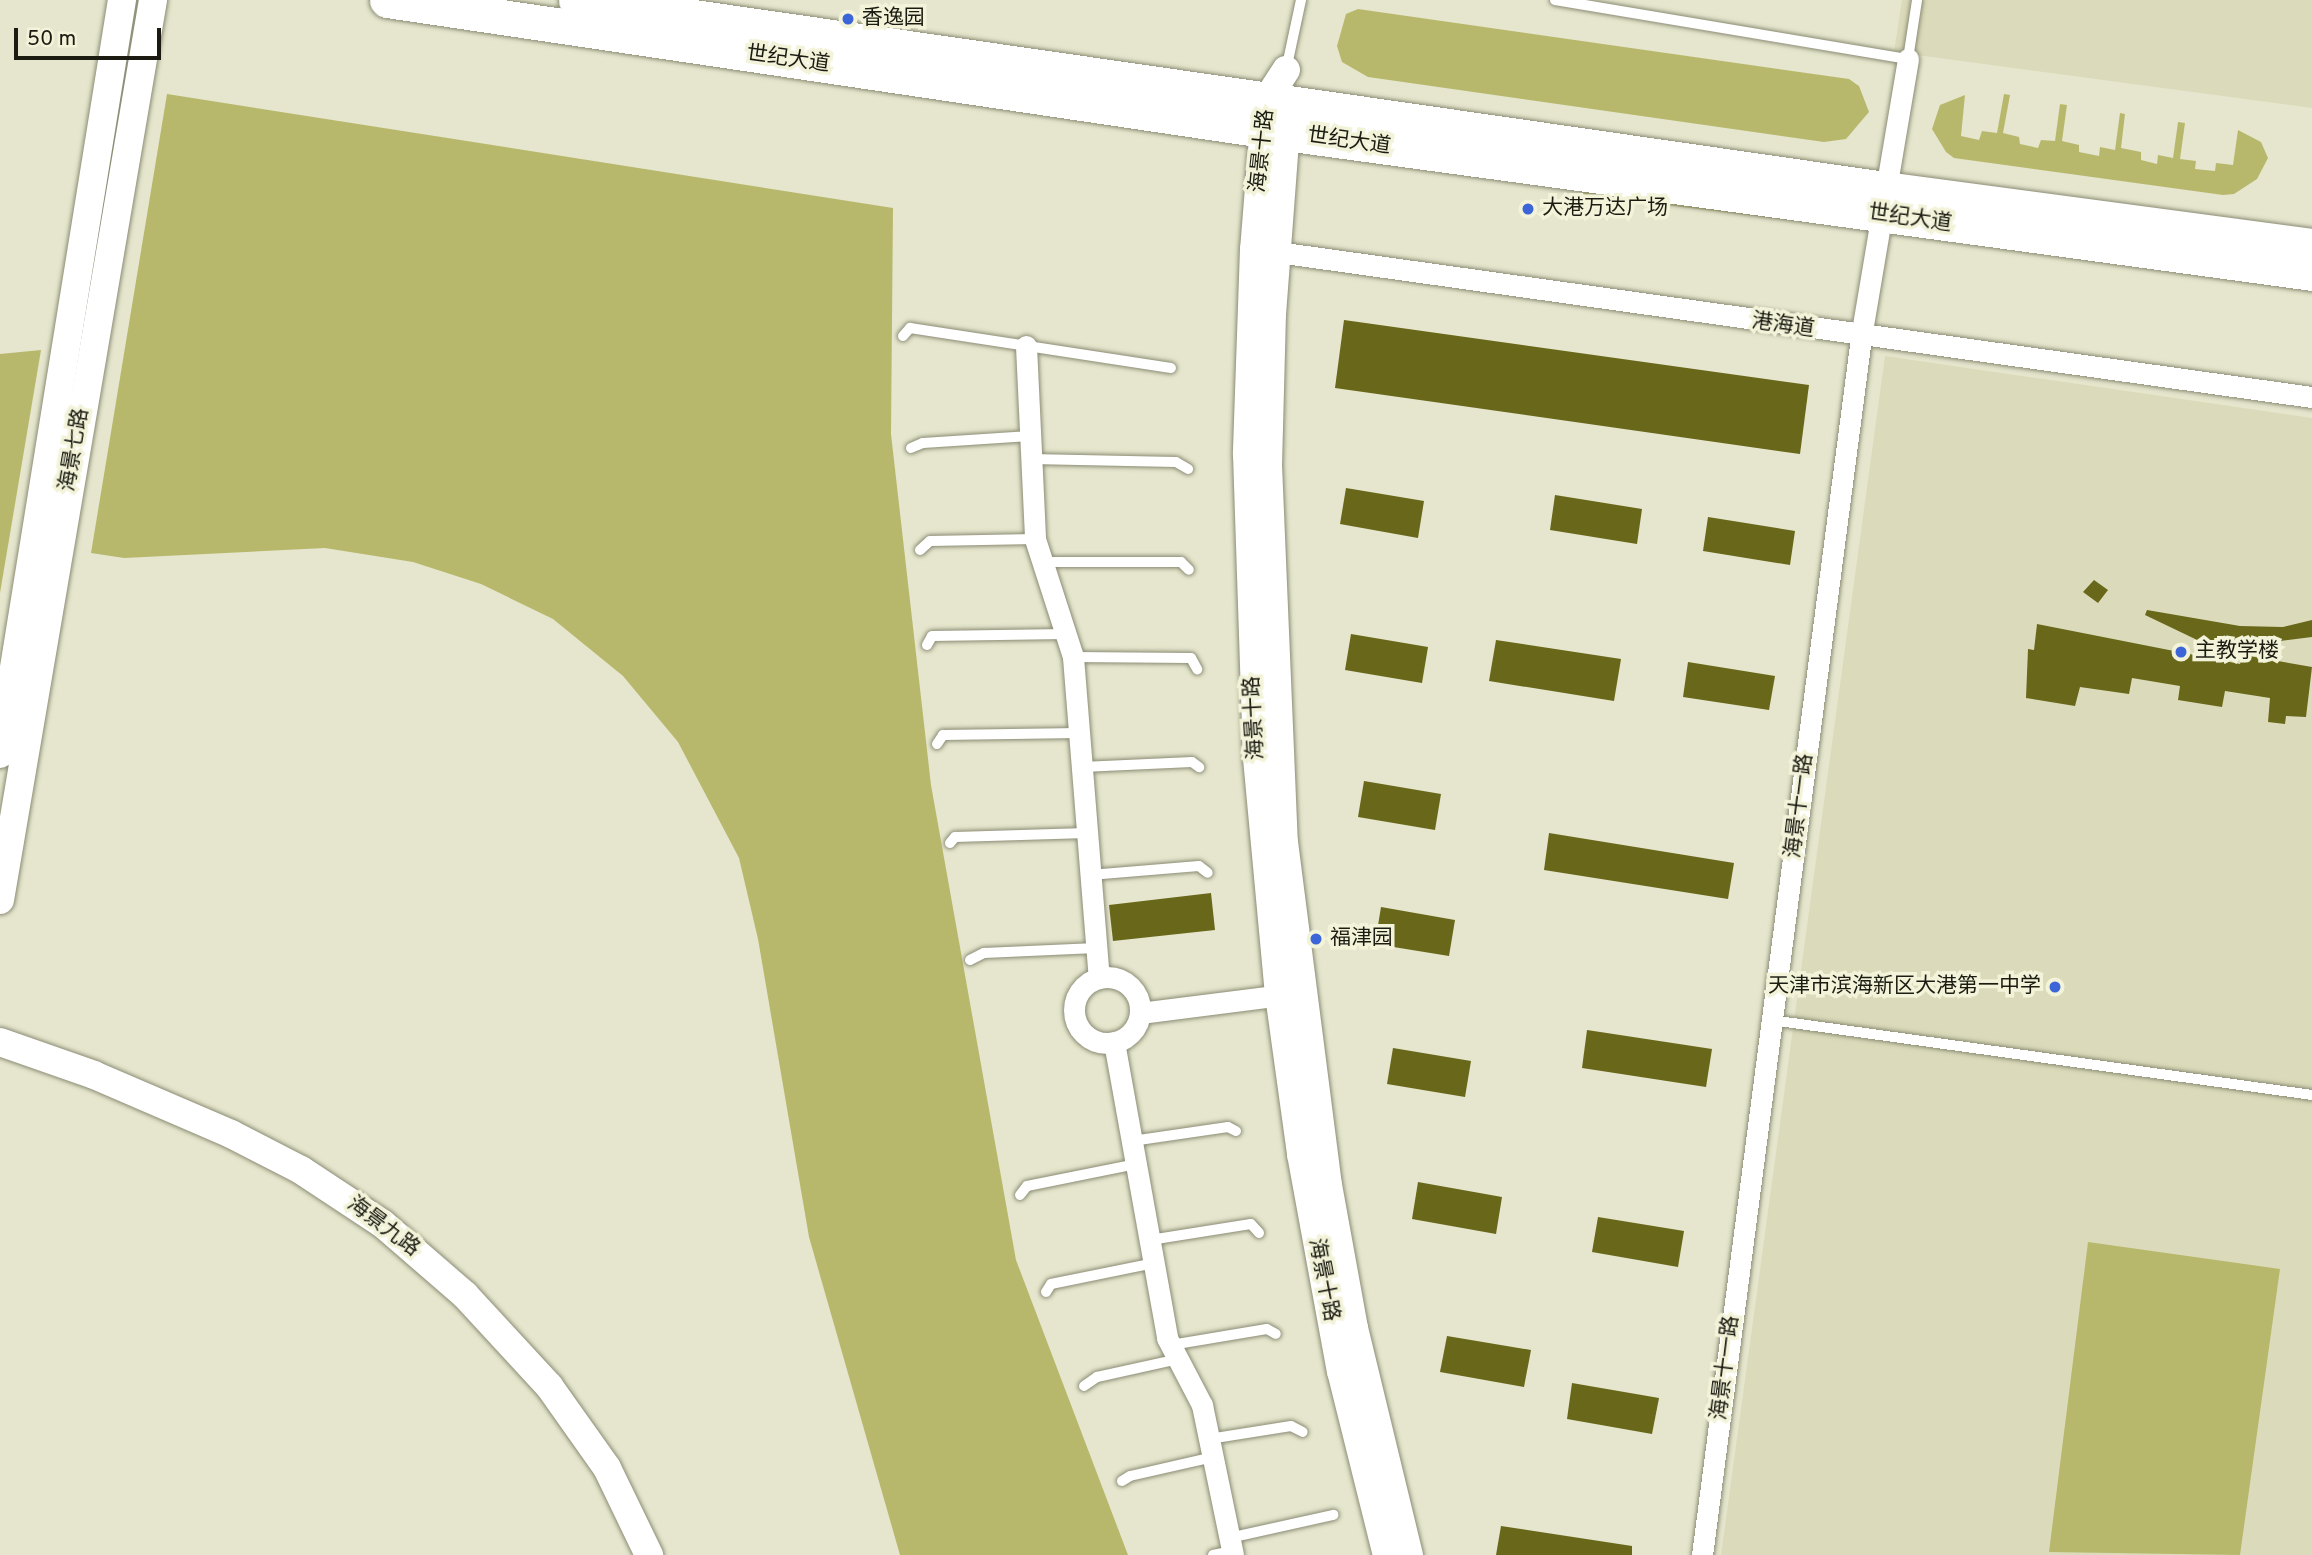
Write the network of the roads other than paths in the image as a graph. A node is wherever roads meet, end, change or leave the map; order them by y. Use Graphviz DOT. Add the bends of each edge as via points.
graph roads {
  1 [pos="122,0"];
  2 [pos="153,0"];
  3 [pos="387,0"];
  4 [pos="576,0"];
  5 [pos="1301,0"];
  6 [pos="1555,0"];
  7 [pos="1917,0"];
  8 [pos="1908,58"];
  9 [pos="1278,108"];
  10 [pos="1882,202"];
  11 [pos="2312,246"];
  12 [pos="1265,250"];
  13 [pos="2312,273"];
  14 [pos="903,337"];
  15 [pos="1861,337"];
  16 [pos="1026,346"];
  17 [pos="1171,368"];
  18 [pos="2312,397"];
  19 [pos="1030,436"];
  20 [pos="911,449"];
  21 [pos="1031,459"];
  22 [pos="1188,469"];
  23 [pos="1035,539"];
  24 [pos="920,550"];
  25 [pos="1042,562"];
  26 [pos="1189,570"];
  27 [pos="1065,634"];
  28 [pos="927,645"];
  29 [pos="1073,657"];
  30 [pos="1197,669"];
  31 [pos="1079,733"];
  32 [pos="937,744"];
  33 [pos="7,763"];
  34 [pos="1082,766"];
  35 [pos="1199,766"];
  36 [pos="1087,833"];
  37 [pos="950,843"];
  38 [pos="1208,873"];
  39 [pos="1090,875"];
  40 [pos="0,900"];
  41 [pos="1096,948"];
  42 [pos="970,960"];
  43 [pos="1099,978"];
  44 [pos="1289,994"];
  45 [pos="1140,1013"];
  46 [pos="1771,1020"];
  47 [pos="0,1042"];
  48 [pos="1115,1042"];
  49 [pos="0,1053"];
  50 [pos="2312,1095"];
  51 [pos="1236,1131"];
  52 [pos="1132,1141"];
  53 [pos="1136,1164"];
  54 [pos="1020,1195"];
  55 [pos="1259,1233"];
  56 [pos="1150,1240"];
  57 [pos="1154,1262"];
  58 [pos="1046,1292"];
  59 [pos="1276,1334"];
  60 [pos="1175,1352"];
  61 [pos="1084,1386"];
  62 [pos="1303,1432"];
  63 [pos="1211,1448"];
  64 [pos="1122,1481"];
  65 [pos="1333,1514"];
  66 [pos="1227,1550"];
  67 [pos="639,1555"];
  68 [pos="649,1555"];
  69 [pos="1387,1555"];
  70 [pos="1409,1555"];
  71 [pos="1702,1555"];
  1 -- 33 [label="street, 海景七路"];
  2 -- 33 [label="street, 海景七路"];
  3 -- 9 [label="main road, 世纪大道"];
  4 -- 9 [label="main road, 世纪大道"];
  5 -- 9 [label="lane"];
  6 -- 8 [label="lane"];
  7 -- 8 [label="lane"];
  8 -- 10 [label="street, 海景十一路"];
  9 -- 10 [label="main road, 世纪大道"];
  9 -- 12 [label="street, 海景十路"];
  10 -- 11 [label="main road, 世纪大道"];
  10 -- 13 [label="main road, 世纪大道"];
  10 -- 15 [label="street, 海景十一路"];
  12 -- 15 [label="street, 港海道"];
  12 -- 44 [label="street, 海景十路" via="1270,597"];
  14 -- 16 [label="lane" via="910,328"];
  15 -- 18 [label="street, 港海道"];
  15 -- 46 [label="street, 海景十一路"];
  16 -- 17 [label="lane"];
  16 -- 19 [label="street"];
  19 -- 20 [label="lane" via="923,443"];
  19 -- 21 [label="street"];
  21 -- 22 [label="lane" via="1176,462"];
  21 -- 23 [label="street"];
  23 -- 24 [label="lane" via="930,541"];
  23 -- 25 [label="street"];
  25 -- 26 [label="lane" via="1181,562"];
  25 -- 27 [label="street"];
  27 -- 28 [label="lane" via="932,636"];
  27 -- 29 [label="street"];
  29 -- 30 [label="lane" via="1191,658"];
  29 -- 31 [label="street"];
  31 -- 32 [label="lane" via="943,735"];
  31 -- 34 [label="street"];
  33 -- 40 [label="street, 海景七路"];
  34 -- 35 [label="lane" via="1192,762"];
  34 -- 36 [label="street"];
  36 -- 37 [label="lane" via="955,837"];
  36 -- 39 [label="street"];
  38 -- 39 [label="lane" via="1199,866"];
  39 -- 41 [label="street"];
  41 -- 42 [label="lane" via="984,953"];
  41 -- 43 [label="street"];
  43 -- 45 [label="street" via="1128,985"];
  43 -- 48 [label="street" via="1076,998 1074,1018 1085,1035"];
  44 -- 45 [label="street"];
  44 -- 69 [label="street, 海景十路" via="1323,1279"];
  44 -- 70 [label="street, 海景十路" via="1354,1328"];
  45 -- 48 [label="street" via="1132,1031"];
  46 -- 50 [label="lane"];
  46 -- 71 [label="street, 海景十一路"];
  47 -- 68 [label="street, 海景九路" via="94,1074 231,1134 301,1170 383,1224 465,1295 549,1386 607,1468"];
  48 -- 52 [label="street"];
  49 -- 67 [label="street, 海景九路" via="82,1079 230,1143 300,1179 388,1241 454,1297 537,1385 599,1475"];
  51 -- 52 [label="lane" via="1228,1127"];
  52 -- 53 [label="street"];
  53 -- 54 [label="lane" via="1027,1186"];
  53 -- 56 [label="street"];
  55 -- 56 [label="lane" via="1251,1224"];
  56 -- 57 [label="street"];
  57 -- 58 [label="lane" via="1052,1284"];
  57 -- 60 [label="street"];
  59 -- 60 [label="lane" via="1267,1329"];
  60 -- 61 [label="lane" via="1097,1377"];
  60 -- 63 [label="street" via="1202,1405"];
  62 -- 63 [label="lane" via="1291,1426"];
  63 -- 64 [label="lane"];
  63 -- 66 [label="street"];
  65 -- 66 [label="lane"];
}
